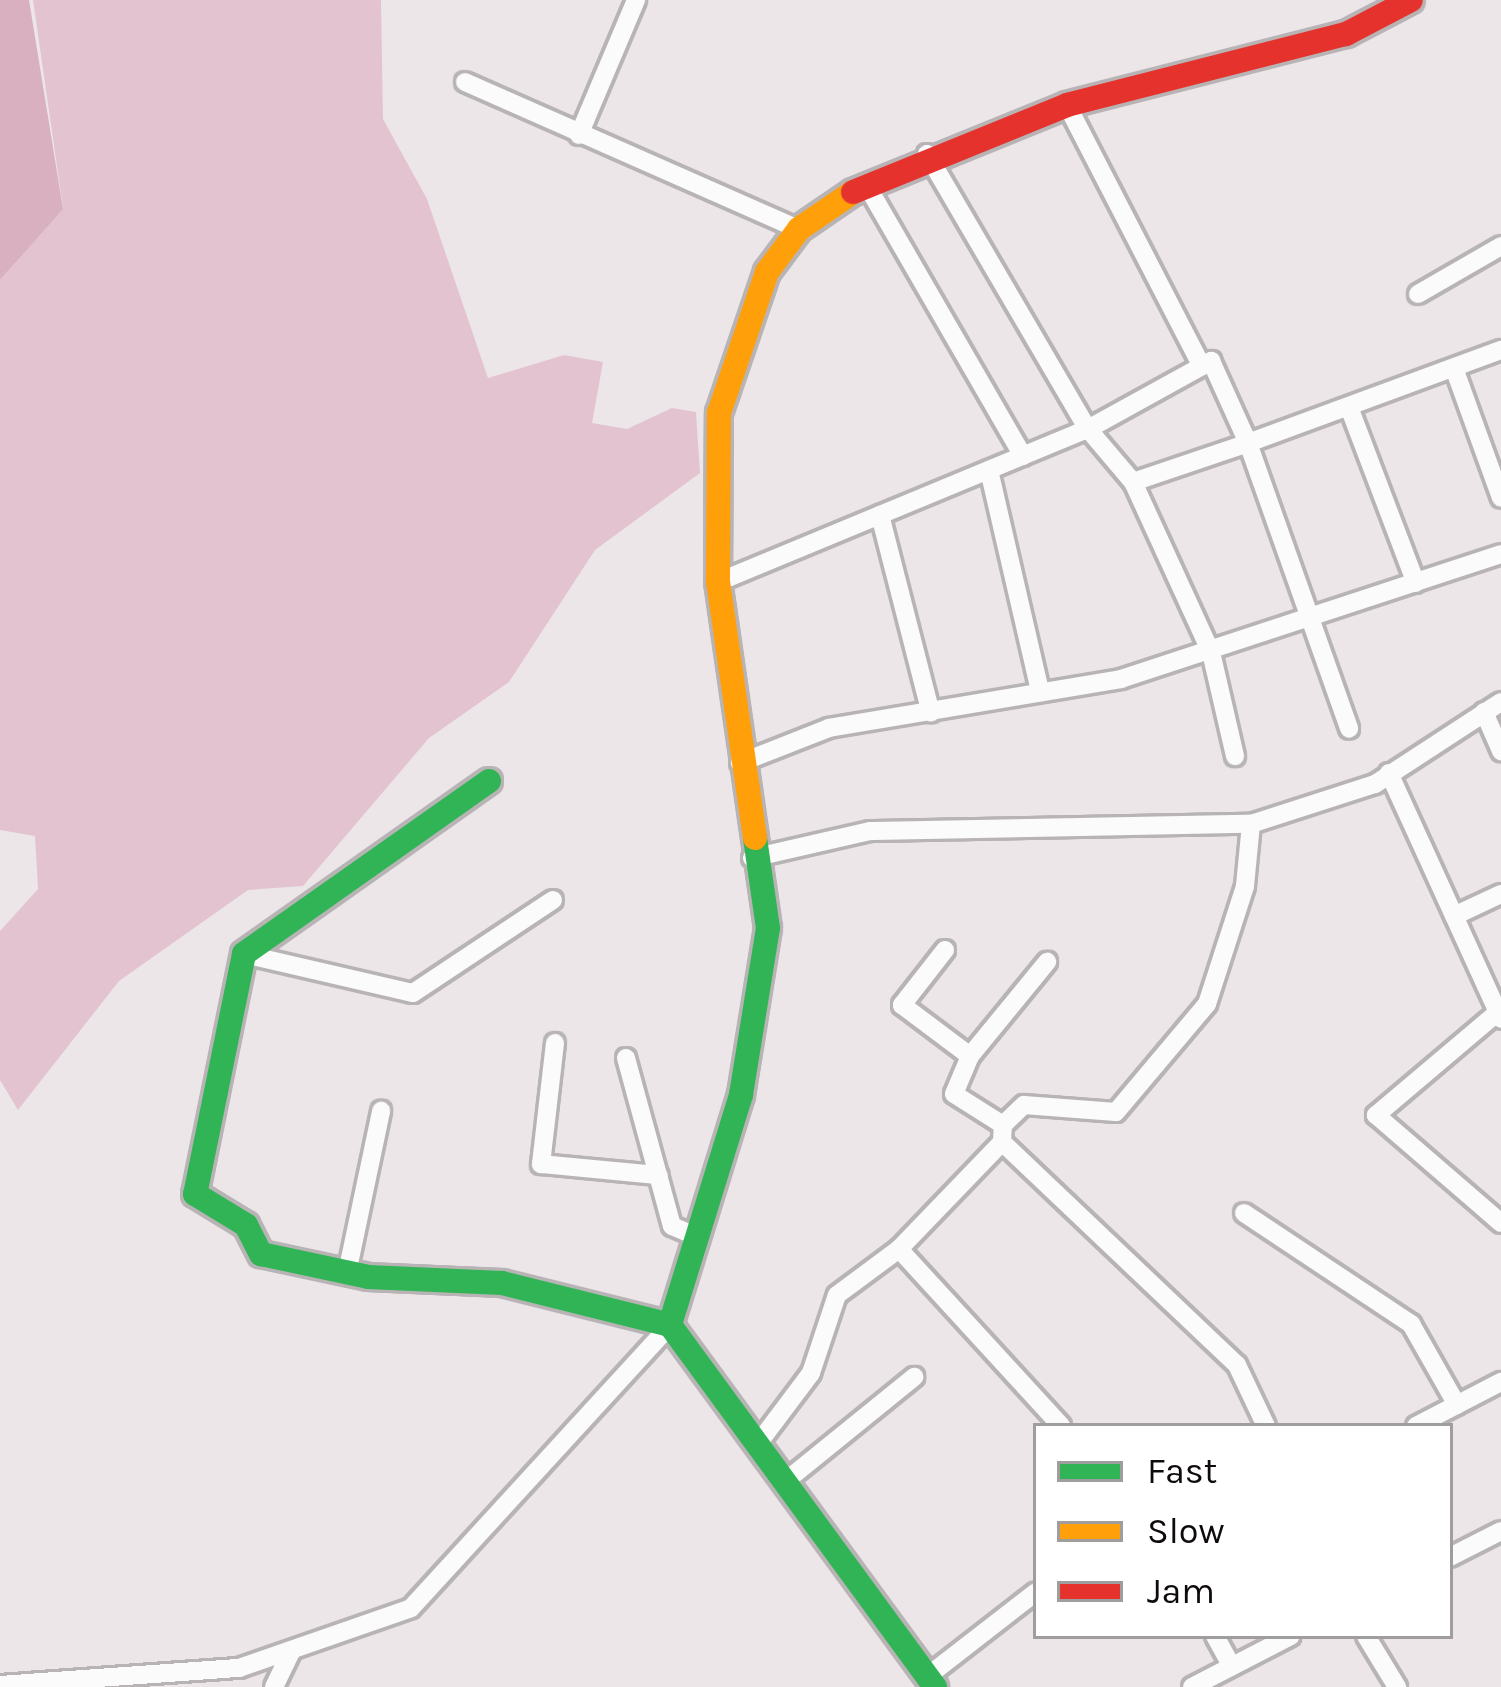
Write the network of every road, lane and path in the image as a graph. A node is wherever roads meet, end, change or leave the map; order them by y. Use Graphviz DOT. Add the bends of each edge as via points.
graph roads {
  1 [pos="636,0"];
  2 [pos="1411,0"];
  3 [pos="465,82"];
  4 [pos="1067,105"];
  5 [pos="579,135"];
  6 [pos="927,154"];
  7 [pos="866,184"];
  8 [pos="799,229"];
  9 [pos="1501,246"];
  10 [pos="1418,294"];
  11 [pos="1501,350"];
  12 [pos="1202,366"];
  13 [pos="1454,368"];
  14 [pos="1349,406"];
  15 [pos="1088,429"];
  16 [pos="1248,443"];
  17 [pos="1023,456"];
  18 [pos="989,470"];
  19 [pos="1133,482"];
  20 [pos="1501,499"];
  21 [pos="880,515"];
  22 [pos="1501,554"];
  23 [pos="718,582"];
  24 [pos="1416,583"];
  25 [pos="1309,619"];
  26 [pos="1211,652"];
  27 [pos="1040,691"];
  28 [pos="1492,707"];
  29 [pos="931,712"];
  30 [pos="1349,729"];
  31 [pos="1501,751"];
  32 [pos="1235,756"];
  33 [pos="740,764"];
  34 [pos="1389,773"];
  35 [pos="489,782"];
  36 [pos="1251,824"];
  37 [pos="752,858"];
  38 [pos="1501,894"];
  39 [pos="553,900"];
  40 [pos="1454,916"];
  41 [pos="945,950"];
  42 [pos="244,954"];
  43 [pos="1047,962"];
  44 [pos="1499,1016"];
  45 [pos="555,1043"];
  46 [pos="970,1056"];
  47 [pos="626,1058"];
  48 [pos="381,1112"];
  49 [pos="1002,1133"];
  50 [pos="658,1175"];
  51 [pos="1244,1213"];
  52 [pos="1501,1222"];
  53 [pos="691,1234"];
  54 [pos="899,1249"];
  55 [pos="347,1273"];
  56 [pos="670,1325"];
  57 [pos="914,1377"];
  58 [pos="1501,1382"];
  59 [pos="1456,1405"];
  60 [pos="1058,1423"];
  61 [pos="1265,1423"];
  62 [pos="1422,1423"];
  63 [pos="757,1445"];
  64 [pos="787,1480"];
  65 [pos="1501,1531"];
  66 [pos="1453,1555"];
  67 [pos="1033,1595"];
  68 [pos="1216,1639"];
  69 [pos="1285,1639"];
  70 [pos="1368,1639"];
  71 [pos="292,1650"];
  72 [pos="1226,1668"];
  73 [pos="932,1681"];
  74 [pos="0,1685"];
  75 [pos="274,1687"];
  76 [pos="1192,1687"];
  77 [pos="1235,1687"];
  78 [pos="1397,1687"];
  1 -- 5 [label="street"];
  2 -- 4 [label="street" via="1346,34"];
  3 -- 5 [label="street"];
  4 -- 6 [label="street"];
  4 -- 12 [label="street"];
  5 -- 8 [label="street"];
  6 -- 7 [label="street"];
  6 -- 15 [label="street"];
  7 -- 8 [label="street"];
  7 -- 17 [label="street"];
  8 -- 23 [label="street" via="766,272 719,412"];
  9 -- 10 [label="street"];
  11 -- 13 [label="street"];
  12 -- 15 [label="street"];
  12 -- 16 [label="street" via="1211,361"];
  13 -- 14 [label="street"];
  13 -- 20 [label="street"];
  14 -- 16 [label="street"];
  14 -- 24 [label="street"];
  15 -- 17 [label="street"];
  15 -- 19 [label="street"];
  16 -- 19 [label="street"];
  16 -- 25 [label="street"];
  17 -- 18 [label="street"];
  18 -- 21 [label="street"];
  18 -- 27 [label="street"];
  19 -- 26 [label="street"];
  21 -- 23 [label="street"];
  21 -- 29 [label="street"];
  22 -- 24 [label="street"];
  23 -- 33 [label="street"];
  24 -- 25 [label="street"];
  25 -- 26 [label="street"];
  25 -- 30 [label="street"];
  26 -- 27 [label="street"];
  26 -- 32 [label="street"];
  27 -- 29 [label="street"];
  28 -- 31 [label="street"];
  28 -- 34 [label="street"];
  29 -- 33 [label="street" via="829,728"];
  33 -- 37 [label="street"];
  34 -- 36 [label="street" via="1313,810"];
  34 -- 40 [label="street"];
  35 -- 42 [label="street"];
  36 -- 37 [label="street" via="870,830"];
  36 -- 49 [label="street" via="1245,886 1207,1004 1116,1112 1024,1105"];
  37 -- 53 [label="street" via="768,928 759,1014"];
  38 -- 40 [label="street"];
  39 -- 42 [label="street" via="413,993"];
  40 -- 44 [label="street"];
  41 -- 46 [label="street" via="902,1005"];
  42 -- 55 [label="street" via="195,1195 246,1225 261,1253"];
  43 -- 46 [label="street"];
  44 -- 52 [label="street" via="1376,1115"];
  45 -- 50 [label="street" via="541,1164"];
  46 -- 49 [label="street" via="954,1094"];
  47 -- 50 [label="street"];
  48 -- 55 [label="street"];
  49 -- 54 [label="street"];
  49 -- 61 [label="street" via="1237,1365"];
  50 -- 53 [label="street" via="672,1226"];
  51 -- 59 [label="street" via="1411,1324"];
  53 -- 56 [label="street"];
  54 -- 60 [label="street"];
  54 -- 63 [label="street" via="837,1295 811,1373"];
  55 -- 56 [label="street" via="502,1283"];
  56 -- 63 [label="street"];
  56 -- 71 [label="street" via="442,1588 358,1634"];
  57 -- 64 [label="street"];
  58 -- 59 [label="street"];
  59 -- 62 [label="street"];
  63 -- 64 [label="street"];
  64 -- 73 [label="street"];
  65 -- 66 [label="street"];
  67 -- 73 [label="street"];
  68 -- 72 [label="street"];
  69 -- 72 [label="street"];
  70 -- 78 [label="street"];
  71 -- 74 [label="street" via="239,1667"];
  71 -- 75 [label="street"];
  72 -- 76 [label="street"];
  72 -- 77 [label="street"];
}
